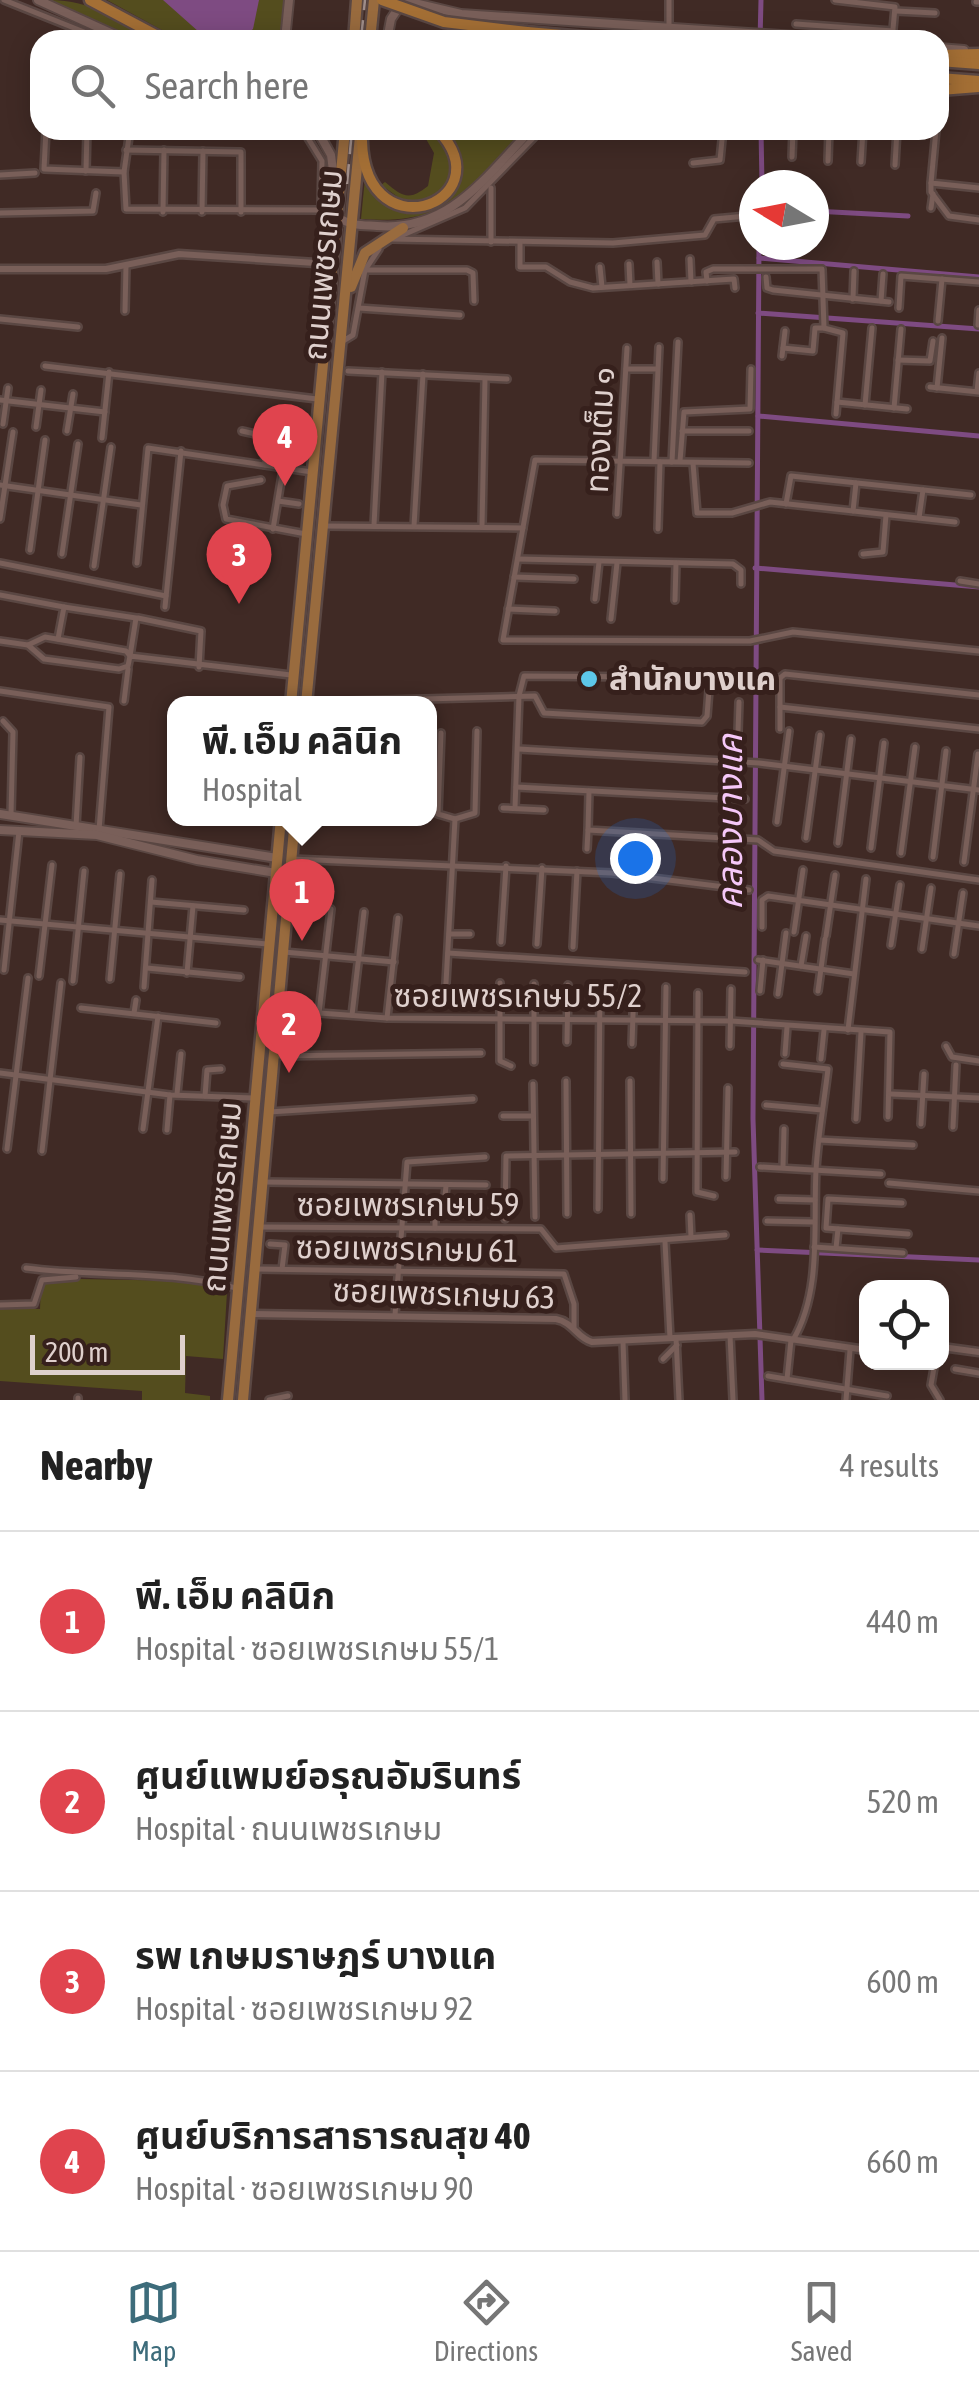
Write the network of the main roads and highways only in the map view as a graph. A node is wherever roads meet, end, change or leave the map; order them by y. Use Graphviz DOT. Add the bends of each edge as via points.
graph roads {
  1 [pos="38,0"];
  2 [pos="90,0"];
  3 [pos="289,0"];
  4 [pos="357,0"];
  5 [pos="374,0"];
  6 [pos="393,1"];
  7 [pos="98,30"];
  8 [pos="148,30"];
  9 [pos="286,30"];
  10 [pos="355,30"];
  11 [pos="371,30"];
  12 [pos="389,30"];
  13 [pos="510,30"];
  14 [pos="736,30"];
  15 [pos="949,52"];
  16 [pos="979,52"];
  17 [pos="949,54"];
  18 [pos="949,56"];
  19 [pos="979,64"];
  20 [pos="949,80"];
  21 [pos="979,87"];
  22 [pos="949,89"];
  23 [pos="322,140"];
  24 [pos="345,140"];
  25 [pos="360,140"];
  26 [pos="362,140"];
  27 [pos="446,140"];
  28 [pos="521,140"];
  29 [pos="344,149"];
  30 [pos="359,150"];
  31 [pos="336,214"];
  32 [pos="352,224"];
  33 [pos="404,228"];
  34 [pos="350,240"];
  35 [pos="334,246"];
  36 [pos="342,322"];
  37 [pos="292,696"];
  38 [pos="307,696"];
  39 [pos="0,814"];
  40 [pos="13,815"];
  41 [pos="280,826"];
  42 [pos="294,826"];
  43 [pos="0,830"];
  44 [pos="15,831"];
  45 [pos="278,858"];
  46 [pos="292,859"];
  47 [pos="276,873"];
  48 [pos="290,875"];
  49 [pos="263,1023"];
  50 [pos="278,1023"];
  51 [pos="228,1400"];
  52 [pos="243,1400"];
  1 -- 7 [label="main road"];
  2 -- 8 [label="highway"];
  3 -- 9 [label="main road"];
  4 -- 10 [label="main road"];
  5 -- 11 [label="main road"];
  6 -- 12 [label="main road"];
  6 -- 13 [label="highway, bridge" via="444,22"];
  6 -- 14 [label="main road" via="461,14"];
  15 -- 16 [label="main road"];
  16 -- 17 [label="highway"];
  18 -- 19 [label="highway"];
  20 -- 21 [label="highway"];
  21 -- 22 [label="highway"];
  23 -- 31 [label="main road" via="332,162"];
  24 -- 29 [label="main road, ถนนเพชรเกษม"];
  25 -- 30 [label="main road, ถนนเพชรเกษม"];
  26 -- 27 [label="highway" via="364,166 378,193 404,208 433,204 452,187 457,170"];
  28 -- 33 [label="main road" via="461,203"];
  29 -- 30 [label="main road" via="350,161"];
  29 -- 31 [label="main road, ถนนเพชรเกษม"];
  30 -- 32 [label="main road, ถนนเพชรเกษม"];
  31 -- 32 [label="main road"];
  31 -- 35 [label="main road, ถนนเพชรเกษม"];
  32 -- 33 [label="main road"];
  32 -- 34 [label="main road, ถนนเพชรเกษม"];
  33 -- 36 [label="main road" via="365,253"];
  34 -- 35 [label="main road"];
  34 -- 36 [label="main road, ถนนเพชรเกษม"];
  35 -- 37 [label="main road, ถนนเพชรเกษม"];
  36 -- 38 [label="main road, ถนนเพชรเกษม"];
  39 -- 40 [label="main road"];
  40 -- 44 [label="main road"];
  40 -- 45 [label="main road"];
  41 -- 45 [label="main road, ถนนเพชรเกษม"];
  42 -- 46 [label="main road, ถนนเพชรเกษม"];
  43 -- 44 [label="main road"];
  44 -- 47 [label="main road" via="97,835"];
  45 -- 46 [label="main road"];
  45 -- 47 [label="main road, ถนนเพชรเกษม"];
  46 -- 48 [label="main road, ถนนเพชรเกษม"];
  47 -- 48 [label="main road"];
  47 -- 49 [label="main road, ถนนเพชรเกษม"];
  48 -- 50 [label="main road, ถนนเพชรเกษม"];
  49 -- 50 [label="main road"];
  49 -- 51 [label="main road, ถนนเพชรเกษม"];
  50 -- 52 [label="main road, ถนนเพชรเกษม"];
}
